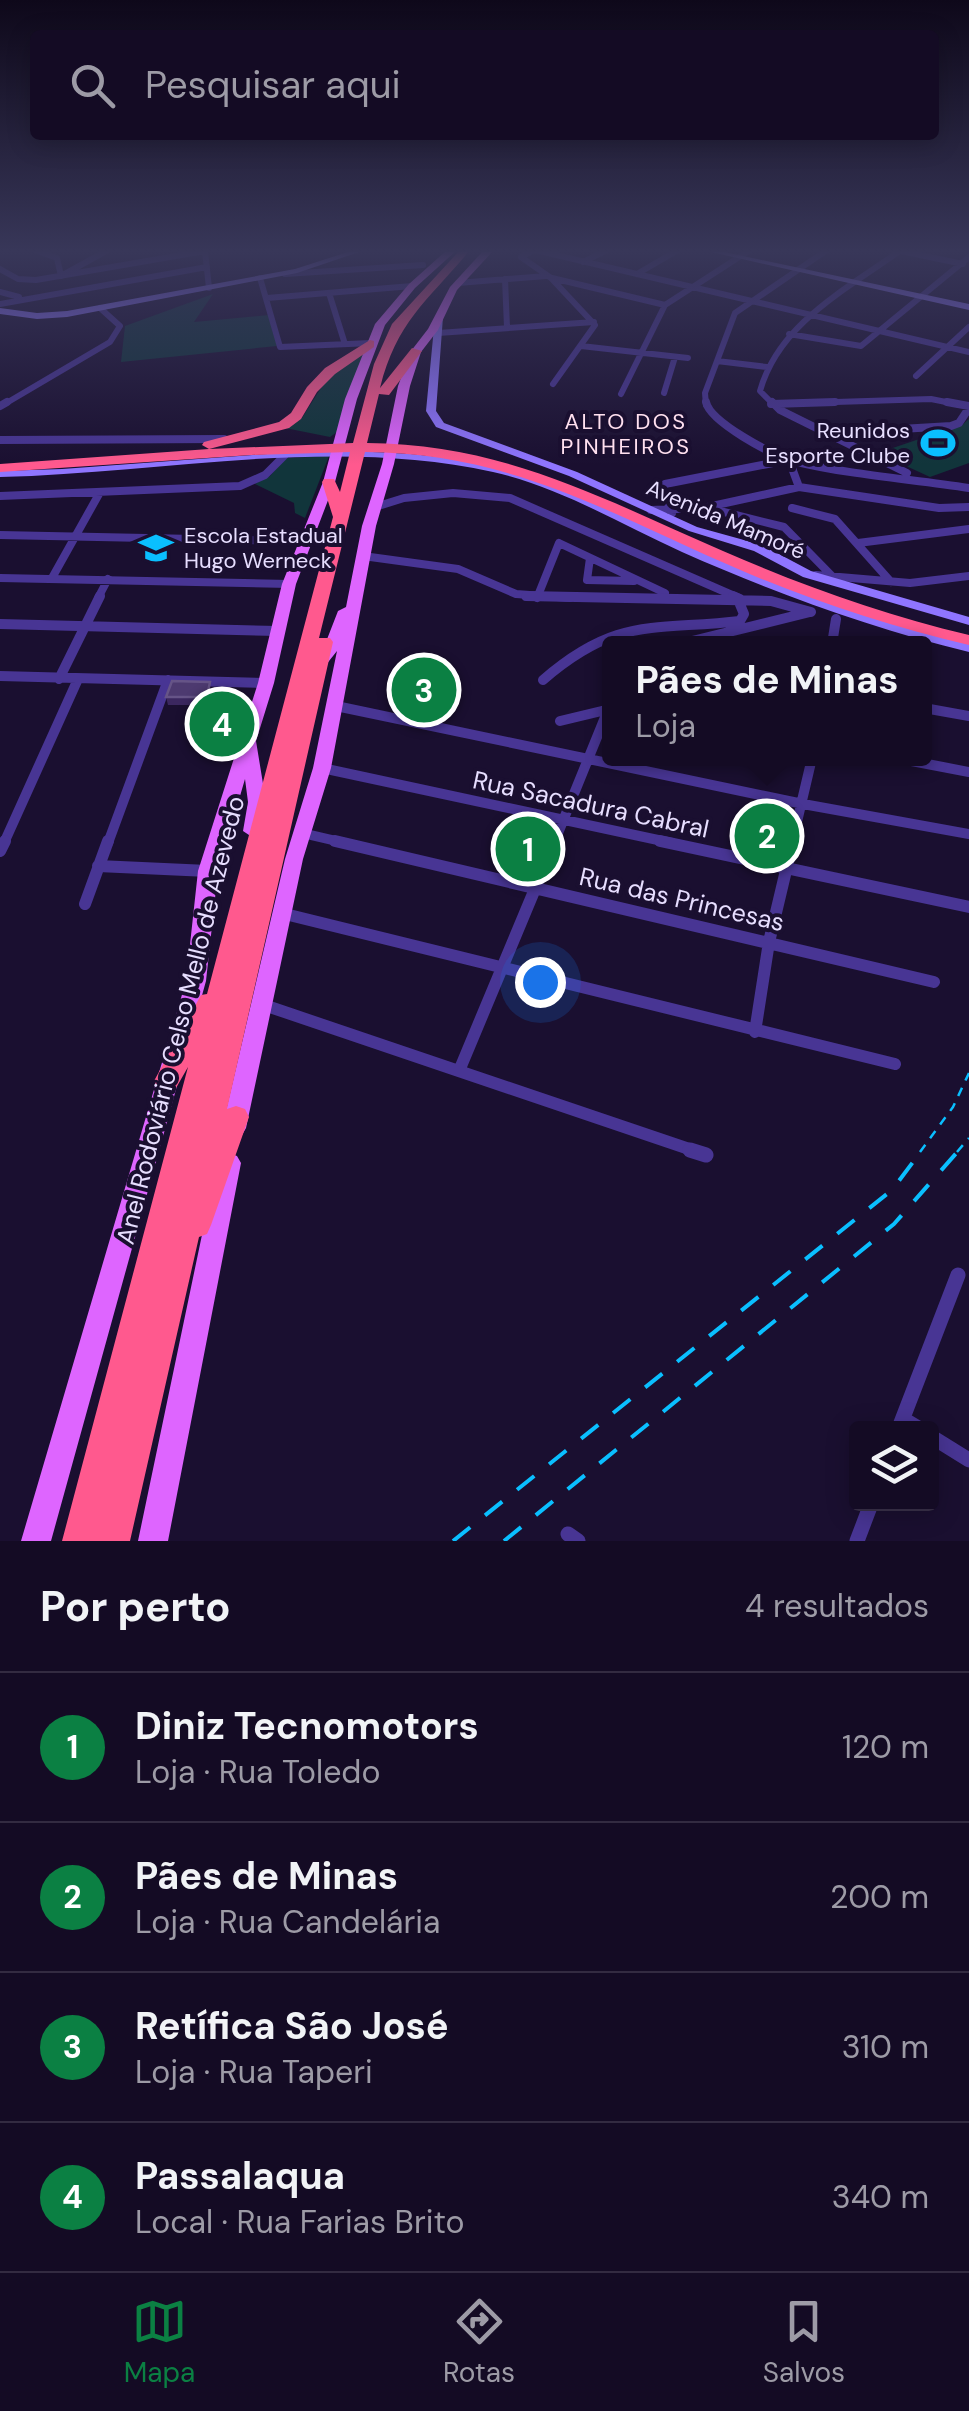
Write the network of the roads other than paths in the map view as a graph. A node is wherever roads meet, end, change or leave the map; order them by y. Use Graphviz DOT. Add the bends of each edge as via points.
graph roads {
  1 [pos="115,322"];
  2 [pos="273,322"];
  3 [pos="338,322"];
  4 [pos="383,322"];
  5 [pos="400,322"];
  6 [pos="410,322"];
  7 [pos="437,322"];
  8 [pos="439,322"];
  9 [pos="508,322"];
  10 [pos="594,322"];
  11 [pos="657,322"];
  12 [pos="729,322"];
  13 [pos="806,322"];
  14 [pos="839,322"];
  15 [pos="889,322"];
  16 [pos="508,327"];
  17 [pos="969,327"];
  18 [pos="878,331"];
  19 [pos="438,333"];
  20 [pos="789,334"];
  21 [pos="344,341"];
  22 [pos="371,343"];
  23 [pos="581,346"];
  24 [pos="947,348"];
  25 [pos="416,351"];
  26 [pos="969,352"];
  27 [pos="643,353"];
  28 [pos="675,356"];
  29 [pos="688,358"];
  30 [pos="717,361"];
  31 [pos="767,367"];
  32 [pos="916,376"];
  33 [pos="553,384"];
  34 [pos="384,392"];
  35 [pos="664,393"];
  36 [pos="622,394"];
  37 [pos="770,404"];
  38 [pos="0,406"];
  39 [pos="969,407"];
  40 [pos="370,427"];
  41 [pos="271,430"];
  42 [pos="830,433"];
  43 [pos="337,437"];
  44 [pos="245,438"];
  45 [pos="472,439"];
  46 [pos="0,440"];
  47 [pos="454,449"];
  48 [pos="160,454"];
  49 [pos="284,456"];
  50 [pos="251,458"];
  51 [pos="790,460"];
  52 [pos="362,463"];
  53 [pos="0,468"];
  54 [pos="269,468"];
  55 [pos="917,478"];
  56 [pos="328,482"];
  57 [pos="969,484"];
  58 [pos="957,486"];
  59 [pos="800,487"];
  60 [pos="99,494"];
  61 [pos="0,496"];
  62 [pos="969,497"];
  63 [pos="377,500"];
  64 [pos="969,507"];
  65 [pos="702,508"];
  66 [pos="792,508"];
  67 [pos="673,516"];
  68 [pos="342,521"];
  69 [pos="969,530"];
  70 [pos="0,535"];
  71 [pos="76,538"];
  72 [pos="858,543"];
  73 [pos="303,547"];
  74 [pos="363,556"];
  75 [pos="590,558"];
  76 [pos="807,574"];
  77 [pos="833,576"];
  78 [pos="969,576"];
  79 [pos="0,578"];
  80 [pos="52,578"];
  81 [pos="108,579"];
  82 [pos="892,582"];
  83 [pos="643,583"];
  84 [pos="290,584"];
  85 [pos="665,593"];
  86 [pos="354,596"];
  87 [pos="537,598"];
  88 [pos="647,600"];
  89 [pos="744,603"];
  90 [pos="815,609"];
  91 [pos="836,619"];
  92 [pos="969,621"];
  93 [pos="0,624"];
  94 [pos="85,625"];
  95 [pos="278,631"];
  96 [pos="969,632"];
  97 [pos="611,636"];
  98 [pos="723,636"];
  99 [pos="833,636"];
  100 [pos="895,636"];
  101 [pos="602,641"];
  102 [pos="969,644"];
  103 [pos="932,646"];
  104 [pos="969,656"];
  105 [pos="308,667"];
  106 [pos="0,676"];
  107 [pos="58,679"];
  108 [pos="78,679"];
  109 [pos="168,680"];
  110 [pos="543,680"];
  111 [pos="266,682"];
  112 [pos="336,706"];
  113 [pos="932,709"];
  114 [pos="602,711"];
  115 [pos="969,716"];
  116 [pos="560,721"];
  117 [pos="602,731"];
  118 [pos="248,738"];
  119 [pos="593,760"];
  120 [pos="602,762"];
  121 [pos="932,765"];
  122 [pos="622,766"];
  123 [pos="810,766"];
  124 [pos="322,768"];
  125 [pos="969,772"];
  126 [pos="802,804"];
  127 [pos="563,821"];
  128 [pos="969,834"];
  129 [pos="290,836"];
  130 [pos="0,851"];
  131 [pos="254,860"];
  132 [pos="98,866"];
  133 [pos="784,869"];
  134 [pos="208,871"];
  135 [pos="538,889"];
  136 [pos="84,904"];
  137 [pos="969,907"];
  138 [pos="281,913"];
  139 [pos="769,942"];
  140 [pos="506,968"];
  141 [pos="225,974"];
  142 [pos="934,982"];
  143 [pos="260,1004"];
  144 [pos="755,1032"];
  145 [pos="894,1064"];
  146 [pos="459,1071"];
  147 [pos="167,1082"];
  148 [pos="236,1117"];
  149 [pos="706,1155"];
  150 [pos="958,1275"];
  151 [pos="172,1288"];
  152 [pos="908,1421"];
  153 [pos="939,1441"];
  154 [pos="969,1460"];
  155 [pos="868,1511"];
  156 [pos="36,1541"];
  157 [pos="79,1541"];
  158 [pos="114,1541"];
  159 [pos="153,1541"];
  160 [pos="856,1541"];
  1 -- 38 [label="street" via="120,326 110,342"];
  2 -- 21 [label="street" via="280,347"];
  3 -- 21 [label="street"];
  4 -- 22 [label="main road"];
  5 -- 40 [label="highway, Anel Rodoviário Celso Mello de Azevedo" via="380,364"];
  6 -- 34 [label="highway, Anel Rodoviário Celso Mello de Azevedo"];
  7 -- 25 [label="main road, Anel Rodoviário Celso Mello de Azevedo"];
  8 -- 19 [label="street"];
  9 -- 16 [label="street"];
  10 -- 16 [label="street"];
  10 -- 23 [label="street"];
  11 -- 27 [label="street"];
  12 -- 30 [label="street"];
  13 -- 20 [label="street"];
  14 -- 18 [label="street"];
  15 -- 18 [label="street"];
  16 -- 19 [label="street"];
  17 -- 24 [label="street"];
  18 -- 20 [label="street" via="861,346"];
  18 -- 24 [label="street"];
  19 -- 45 [label="street, Avenida Mamoré" via="433,418"];
  20 -- 31 [label="street"];
  21 -- 22 [label="street"];
  22 -- 41 [label="highway" via="330,371 296,416"];
  22 -- 43 [label="main road"];
  23 -- 27 [label="street"];
  23 -- 33 [label="street"];
  24 -- 26 [label="street"];
  24 -- 32 [label="street"];
  25 -- 34 [label="highway"];
  25 -- 63 [label="main road, Anel Rodoviário Celso Mello de Azevedo"];
  27 -- 28 [label="street"];
  27 -- 36 [label="street"];
  28 -- 29 [label="street"];
  28 -- 35 [label="street"];
  30 -- 31 [label="street"];
  30 -- 51 [label="street" via="704,393 706,408"];
  31 -- 37 [label="street" via="760,391"];
  34 -- 40 [label="highway, Anel Rodoviário Celso Mello de Azevedo"];
  37 -- 39 [label="street" via="931,399"];
  37 -- 42 [label="street"];
  39 -- 42 [label="street" via="951,426"];
  40 -- 52 [label="highway, Anel Rodoviário Celso Mello de Azevedo"];
  41 -- 43 [label="highway"];
  41 -- 44 [label="highway"];
  42 -- 55 [label="street"];
  43 -- 47 [label="highway"];
  43 -- 48 [label="highway"];
  43 -- 56 [label="main road"];
  44 -- 46 [label="street"];
  44 -- 48 [label="highway"];
  45 -- 47 [label="highway"];
  45 -- 67 [label="street, Avenida Mamoré"];
  47 -- 96 [label="highway" via="556,474 798,582"];
  48 -- 53 [label="highway"];
  49 -- 50 [label="street"];
  49 -- 54 [label="street"];
  49 -- 90 [label="street" via="403,454 496,470 543,484"];
  50 -- 53 [label="street"];
  50 -- 54 [label="street"];
  51 -- 55 [label="street"];
  51 -- 59 [label="street"];
  51 -- 67 [label="street" via="665,484"];
  52 -- 68 [label="highway, Anel Rodoviário Celso Mello de Azevedo"];
  52 -- 105 [label="highway, Anel Rodoviário Celso Mello de Azevedo"];
  53 -- 102 [label="highway" via="325,448 450,454 549,479 769,578"];
  54 -- 60 [label="street" via="240,486"];
  55 -- 58 [label="street"];
  56 -- 68 [label="highway"];
  56 -- 73 [label="main road"];
  57 -- 58 [label="street"];
  58 -- 62 [label="street"];
  59 -- 64 [label="street"];
  59 -- 65 [label="street"];
  60 -- 61 [label="street"];
  60 -- 71 [label="street"];
  63 -- 74 [label="main road, Anel Rodoviário Celso Mello de Azevedo"];
  63 -- 89 [label="street" via="490,494 522,501"];
  65 -- 67 [label="street"];
  65 -- 77 [label="street" via="784,527"];
  66 -- 72 [label="street" via="834,519"];
  67 -- 76 [label="street, Avenida Mamoré"];
  68 -- 105 [label="highway, Anel Rodoviário Celso Mello de Azevedo"];
  69 -- 72 [label="street"];
  70 -- 71 [label="street"];
  71 -- 73 [label="street" via="296,541"];
  71 -- 80 [label="street"];
  72 -- 82 [label="street"];
  73 -- 84 [label="main road"];
  74 -- 86 [label="main road, Anel Rodoviário Celso Mello de Azevedo"];
  74 -- 87 [label="street" via="458,569"];
  75 -- 83 [label="street"];
  75 -- 83 [label="street" via="587,580"];
  75 -- 87 [label="street" via="558,543"];
  76 -- 77 [label="street"];
  76 -- 92 [label="street, Avenida Mamoré"];
  77 -- 82 [label="street"];
  78 -- 82 [label="street"];
  79 -- 80 [label="street"];
  80 -- 81 [label="street"];
  81 -- 84 [label="street"];
  81 -- 94 [label="street"];
  83 -- 85 [label="street"];
  83 -- 88 [label="street"];
  84 -- 95 [label="main road"];
  86 -- 105 [label="main road" via="332,648"];
  86 -- 112 [label="main road, Anel Rodoviário Celso Mello de Azevedo"];
  87 -- 88 [label="street"];
  88 -- 89 [label="street"];
  89 -- 90 [label="street"];
  89 -- 97 [label="street" via="740,621 650,625"];
  90 -- 91 [label="street"];
  90 -- 98 [label="street"];
  90 -- 102 [label="street"];
  91 -- 99 [label="street"];
  91 -- 100 [label="street"];
  93 -- 94 [label="street"];
  94 -- 95 [label="street"];
  94 -- 107 [label="street"];
  95 -- 111 [label="main road"];
  101 -- 110 [label="street"];
  103 -- 104 [label="street"];
  105 -- 129 [label="highway, Anel Rodoviário Celso Mello de Azevedo"];
  105 -- 131 [label="highway, Anel Rodoviário Celso Mello de Azevedo"];
  106 -- 107 [label="street"];
  107 -- 108 [label="street"];
  108 -- 109 [label="street"];
  108 -- 130 [label="street"];
  109 -- 111 [label="street"];
  109 -- 132 [label="street"];
  111 -- 118 [label="main road"];
  112 -- 119 [label="street"];
  112 -- 124 [label="main road, Anel Rodoviário Celso Mello de Azevedo"];
  113 -- 115 [label="street"];
  114 -- 116 [label="street"];
  117 -- 119 [label="street"];
  118 -- 131 [label="main road" via="257,802"];
  118 -- 134 [label="main road"];
  119 -- 120 [label="street"];
  119 -- 127 [label="street"];
  121 -- 125 [label="street"];
  122 -- 126 [label="street"];
  123 -- 126 [label="street"];
  124 -- 127 [label="street, Rua Sacadura Cabral"];
  124 -- 129 [label="main road, Anel Rodoviário Celso Mello de Azevedo"];
  126 -- 128 [label="street"];
  126 -- 133 [label="street"];
  127 -- 133 [label="street, Rua Sacadura Cabral"];
  127 -- 135 [label="street"];
  129 -- 135 [label="street, Rua das Princesas"];
  129 -- 138 [label="main road, Anel Rodoviário Celso Mello de Azevedo"];
  129 -- 151 [label="highway, Anel Rodoviário Celso Mello de Azevedo"];
  131 -- 141 [label="highway, Anel Rodoviário Celso Mello de Azevedo"];
  132 -- 134 [label="street"];
  132 -- 136 [label="street"];
  133 -- 137 [label="street, Rua Sacadura Cabral"];
  133 -- 139 [label="street"];
  134 -- 147 [label="main road" via="196,981"];
  135 -- 139 [label="street, Rua das Princesas"];
  135 -- 140 [label="street"];
  138 -- 140 [label="street"];
  138 -- 143 [label="main road, Anel Rodoviário Celso Mello de Azevedo"];
  139 -- 142 [label="street, Rua das Princesas"];
  139 -- 144 [label="street"];
  140 -- 144 [label="street"];
  140 -- 146 [label="street"];
  141 -- 147 [label="highway"];
  141 -- 157 [label="highway, Anel Rodoviário Celso Mello de Azevedo"];
  143 -- 146 [label="street"];
  143 -- 148 [label="main road, Anel Rodoviário Celso Mello de Azevedo"];
  144 -- 145 [label="street"];
  146 -- 149 [label="street"];
  147 -- 156 [label="main road"];
  148 -- 151 [label="highway"];
  148 -- 159 [label="main road, Anel Rodoviário Celso Mello de Azevedo"];
  150 -- 152 [label="street"];
  151 -- 158 [label="highway, Anel Rodoviário Celso Mello de Azevedo"];
  153 -- 154 [label="street"];
  155 -- 160 [label="street"];
}
